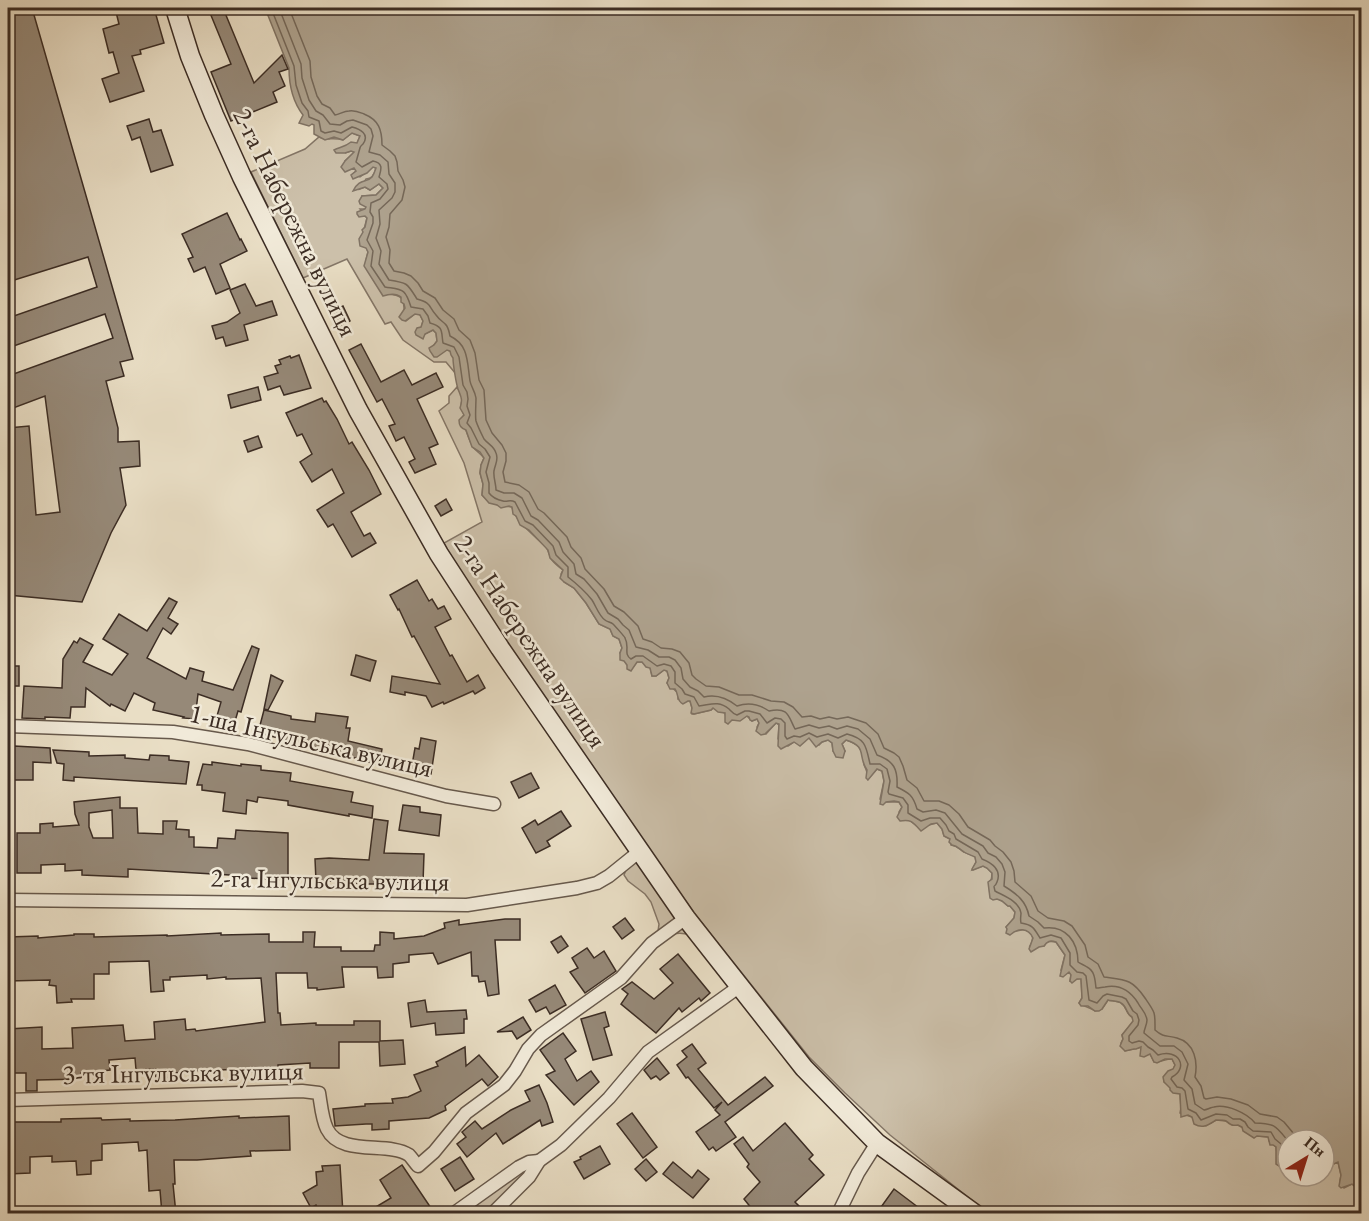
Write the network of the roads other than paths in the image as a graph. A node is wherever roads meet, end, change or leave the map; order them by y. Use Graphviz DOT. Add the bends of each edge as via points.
graph roads {
  1 [pos="175,8"];
  2 [pos="8,726"];
  3 [pos="495,804"];
  4 [pos="640,851"];
  5 [pos="8,900"];
  6 [pos="686,918"];
  7 [pos="740,986"];
  8 [pos="8,1100"];
  9 [pos="877,1143"];
  10 [pos="538,1161"];
  11 [pos="453,1214"];
  12 [pos="492,1214"];
  13 [pos="838,1214"];
  14 [pos="975,1214"];
  1 -- 4 [label="main road, 2-га Набережна вулиця" via="194,66 237,167 358,410 439,554"];
  2 -- 3 [label="street, 1-ша Інгульська вулиця" via="126,729 248,744 446,796"];
  4 -- 5 [label="street, 2-га Інгульська вулиця" via="597,883 467,905"];
  4 -- 6 [label="main road, 2-га Набережна вулиця"];
  6 -- 7 [label="main road, 2-га Набережна вулиця"];
  6 -- 8 [label="street, 3-тя Інгульська вулиця" via="652,943 621,978 541,1035 504,1085 466,1113 418,1166 398,1151 336,1140 324,1122 319,1093"];
  7 -- 9 [label="main road, 2-га Набережна вулиця" via="804,1068"];
  7 -- 10 [label="street" via="648,1052 581,1126"];
  9 -- 13 [label="street"];
  9 -- 14 [label="main road, 2-га Набережна вулиця"];
  10 -- 11 [label="street" via="519,1167"];
  10 -- 12 [label="street" via="530,1177"];
}
